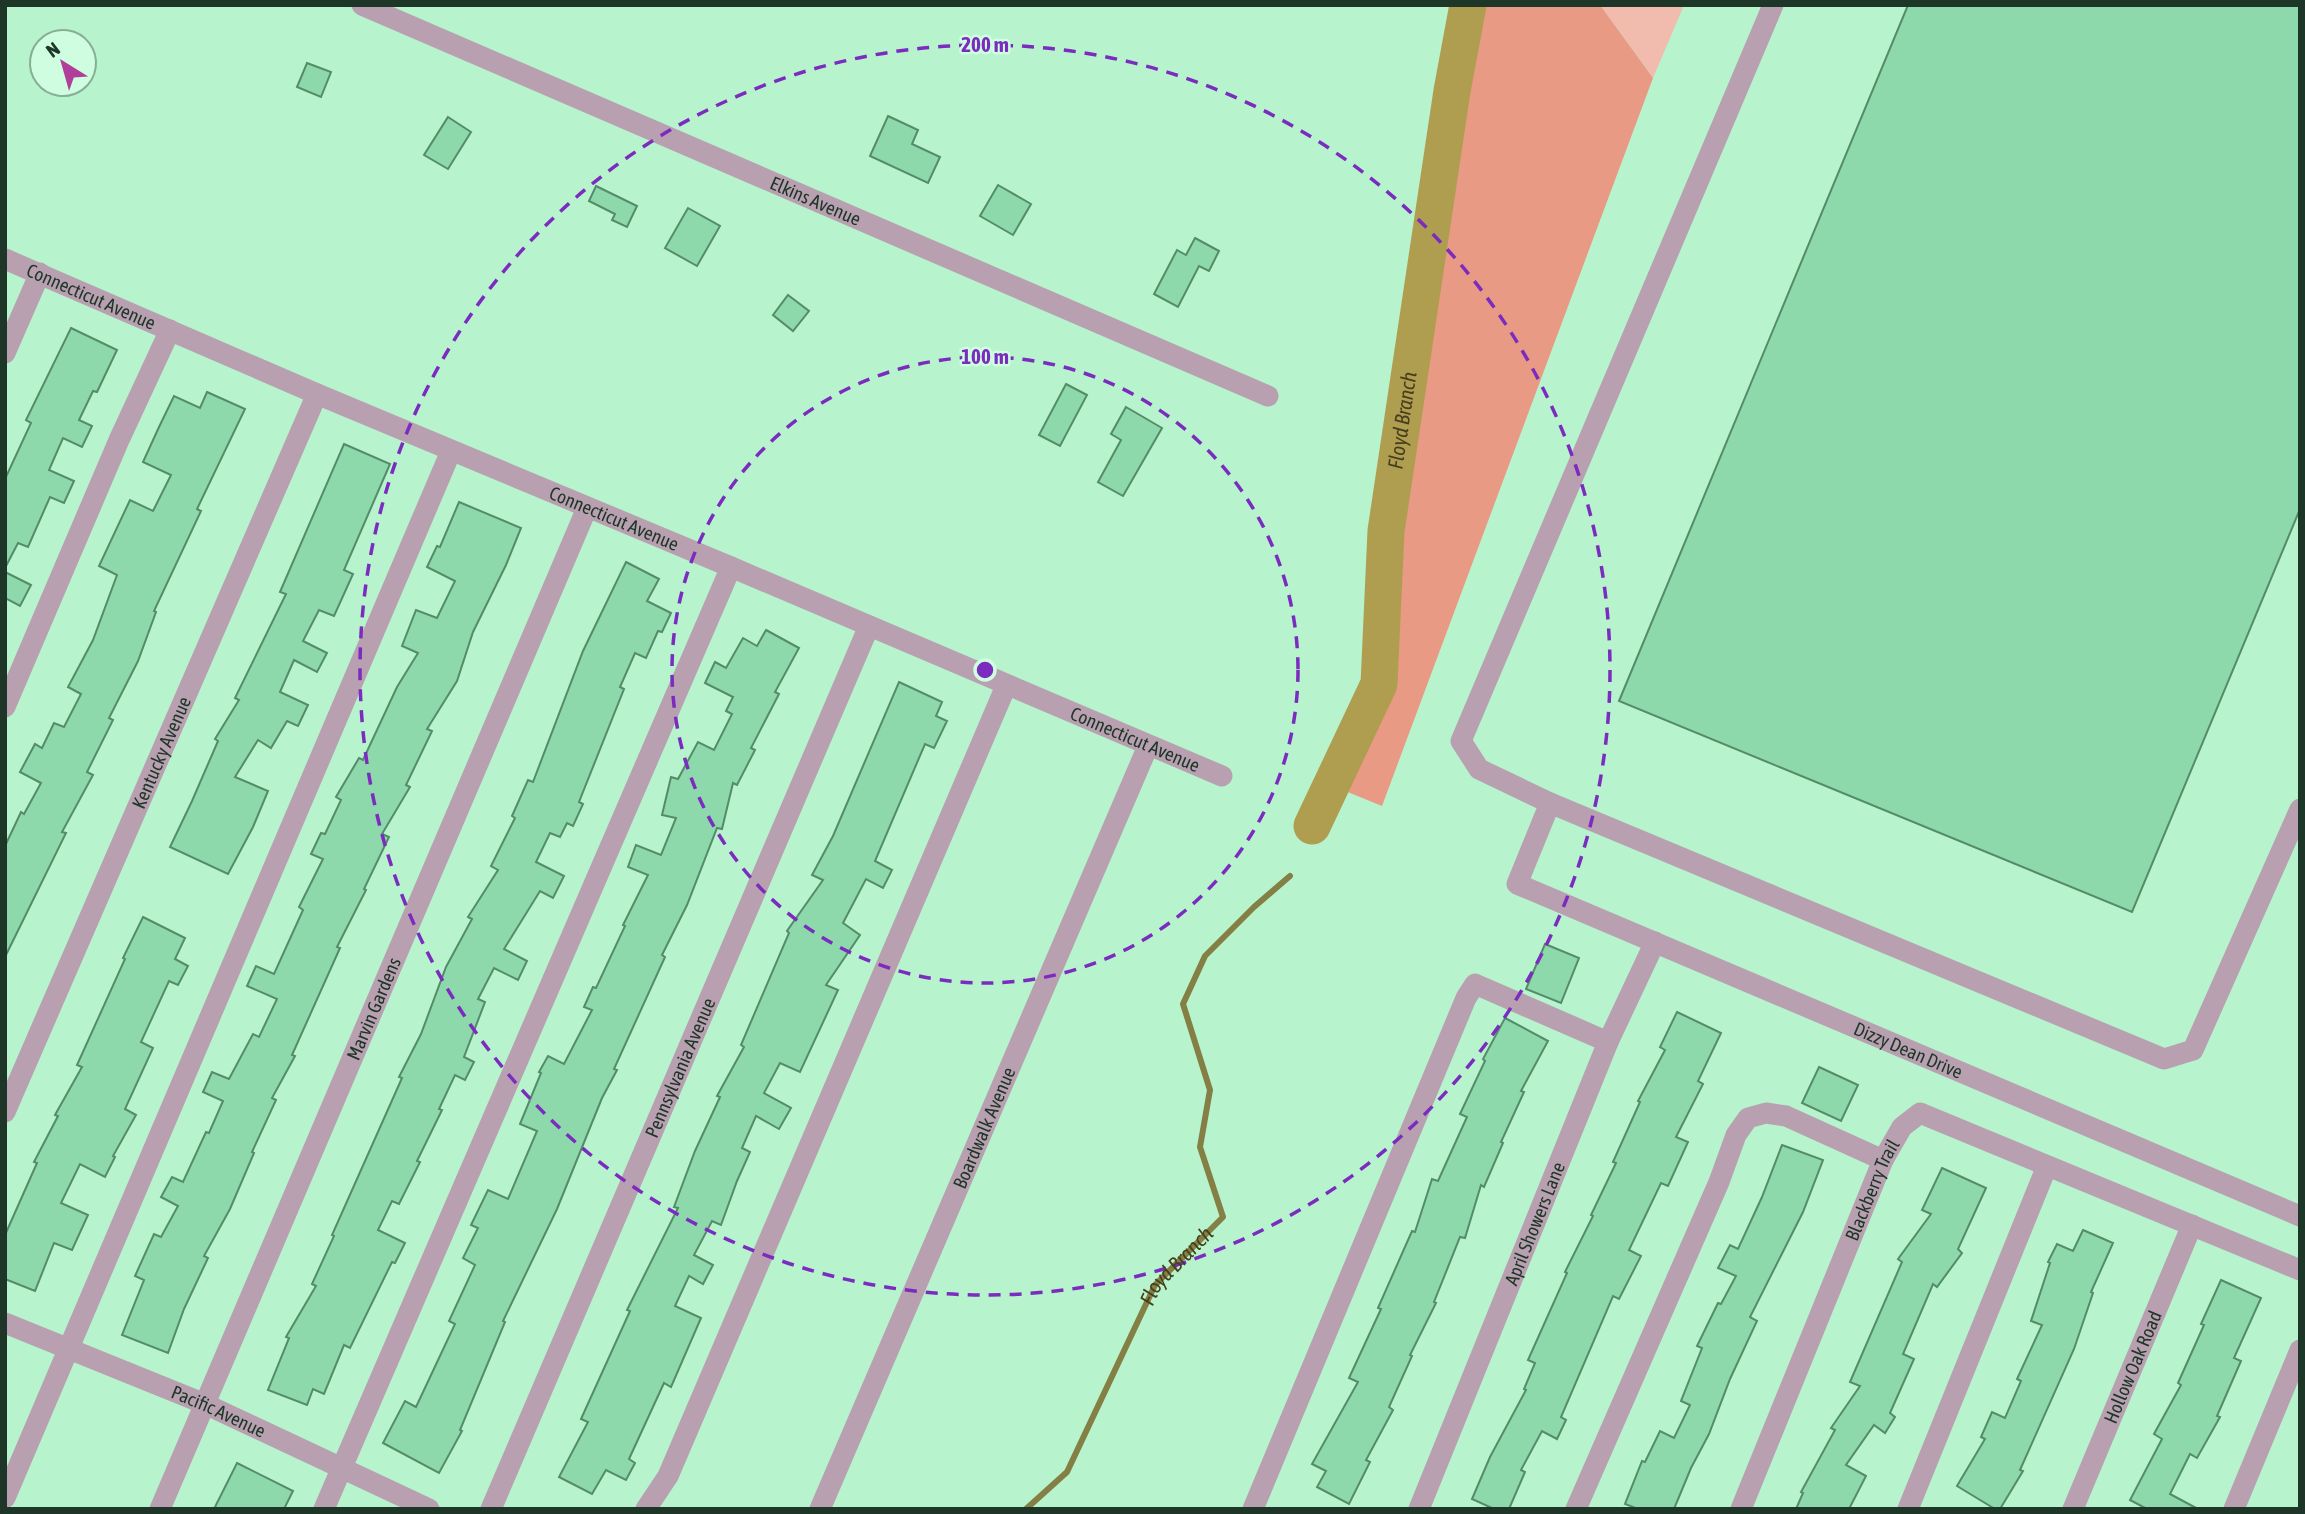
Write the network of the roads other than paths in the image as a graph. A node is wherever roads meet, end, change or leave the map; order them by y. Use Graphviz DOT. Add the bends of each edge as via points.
graph roads {
  1 [pos="362,5"];
  2 [pos="1773,5"];
  3 [pos="5,259"];
  4 [pos="40,273"];
  5 [pos="170,330"];
  6 [pos="5,353"];
  7 [pos="317,394"];
  8 [pos="1268,396"];
  9 [pos="451,451"];
  10 [pos="587,508"];
  11 [pos="731,567"];
  12 [pos="869,626"];
  13 [pos="1006,685"];
  14 [pos="5,707"];
  15 [pos="1148,746"];
  16 [pos="1222,776"];
  17 [pos="1550,803"];
  18 [pos="2300,809"];
  19 [pos="1655,942"];
  20 [pos="1608,1042"];
  21 [pos="5,1112"];
  22 [pos="1883,1160"];
  23 [pos="2047,1166"];
  24 [pos="2300,1216"];
  25 [pos="2192,1225"];
  26 [pos="2300,1270"];
  27 [pos="5,1323"];
  28 [pos="69,1347"];
  29 [pos="2300,1350"];
  30 [pos="205,1404"];
  31 [pos="341,1469"];
  32 [pos="5,1498"];
  33 [pos="160,1509"];
  34 [pos="324,1509"];
  35 [pos="429,1509"];
  36 [pos="491,1509"];
  37 [pos="646,1509"];
  38 [pos="820,1509"];
  39 [pos="1253,1509"];
  40 [pos="1419,1509"];
  41 [pos="1576,1509"];
  42 [pos="1741,1509"];
  43 [pos="1908,1509"];
  44 [pos="2073,1509"];
  45 [pos="2234,1509"];
  1 -- 8 [label="street, Elkins Avenue"];
  2 -- 17 [label="street" via="1461,741 1479,769"];
  3 -- 4 [label="street, Connecticut Avenue"];
  4 -- 5 [label="street, Connecticut Avenue"];
  4 -- 6 [label="street"];
  5 -- 7 [label="street, Connecticut Avenue"];
  5 -- 14 [label="street"];
  7 -- 9 [label="street, Connecticut Avenue"];
  7 -- 21 [label="street, Kentucky Avenue"];
  9 -- 10 [label="street, Connecticut Avenue"];
  9 -- 28 [label="street"];
  10 -- 11 [label="street, Connecticut Avenue"];
  10 -- 30 [label="street, Marvin Gardens"];
  11 -- 12 [label="street, Connecticut Avenue"];
  11 -- 31 [label="street"];
  12 -- 13 [label="street, Connecticut Avenue"];
  12 -- 36 [label="street, Pennsylvania Avenue"];
  13 -- 15 [label="street, Connecticut Avenue"];
  13 -- 37 [label="street" via="668,1476"];
  15 -- 16 [label="street, Connecticut Avenue"];
  15 -- 38 [label="street, Boardwalk Avenue"];
  17 -- 18 [label="street" via="2164,1059 2193,1050"];
  17 -- 19 [label="street, Dizzy Dean Drive" via="1517,884"];
  19 -- 20 [label="street, April Showers Lane"];
  19 -- 24 [label="street, Dizzy Dean Drive"];
  20 -- 39 [label="street" via="1475,984"];
  20 -- 40 [label="street, April Showers Lane"];
  22 -- 23 [label="street, Blackberry Trail" via="1902,1127 1920,1113"];
  22 -- 41 [label="street" via="1786,1116 1766,1113 1748,1118 1736,1135"];
  22 -- 42 [label="street, Blackberry Trail"];
  23 -- 25 [label="street, Blackberry Trail"];
  23 -- 43 [label="street"];
  25 -- 26 [label="street, Blackberry Trail"];
  25 -- 44 [label="street, Hollow Oak Road"];
  27 -- 28 [label="street, Pacific Avenue"];
  28 -- 30 [label="street, Pacific Avenue"];
  28 -- 32 [label="street"];
  29 -- 45 [label="street"];
  30 -- 31 [label="street, Pacific Avenue"];
  30 -- 33 [label="street, Marvin Gardens"];
  31 -- 34 [label="street"];
  31 -- 35 [label="street, Pacific Avenue"];
}
